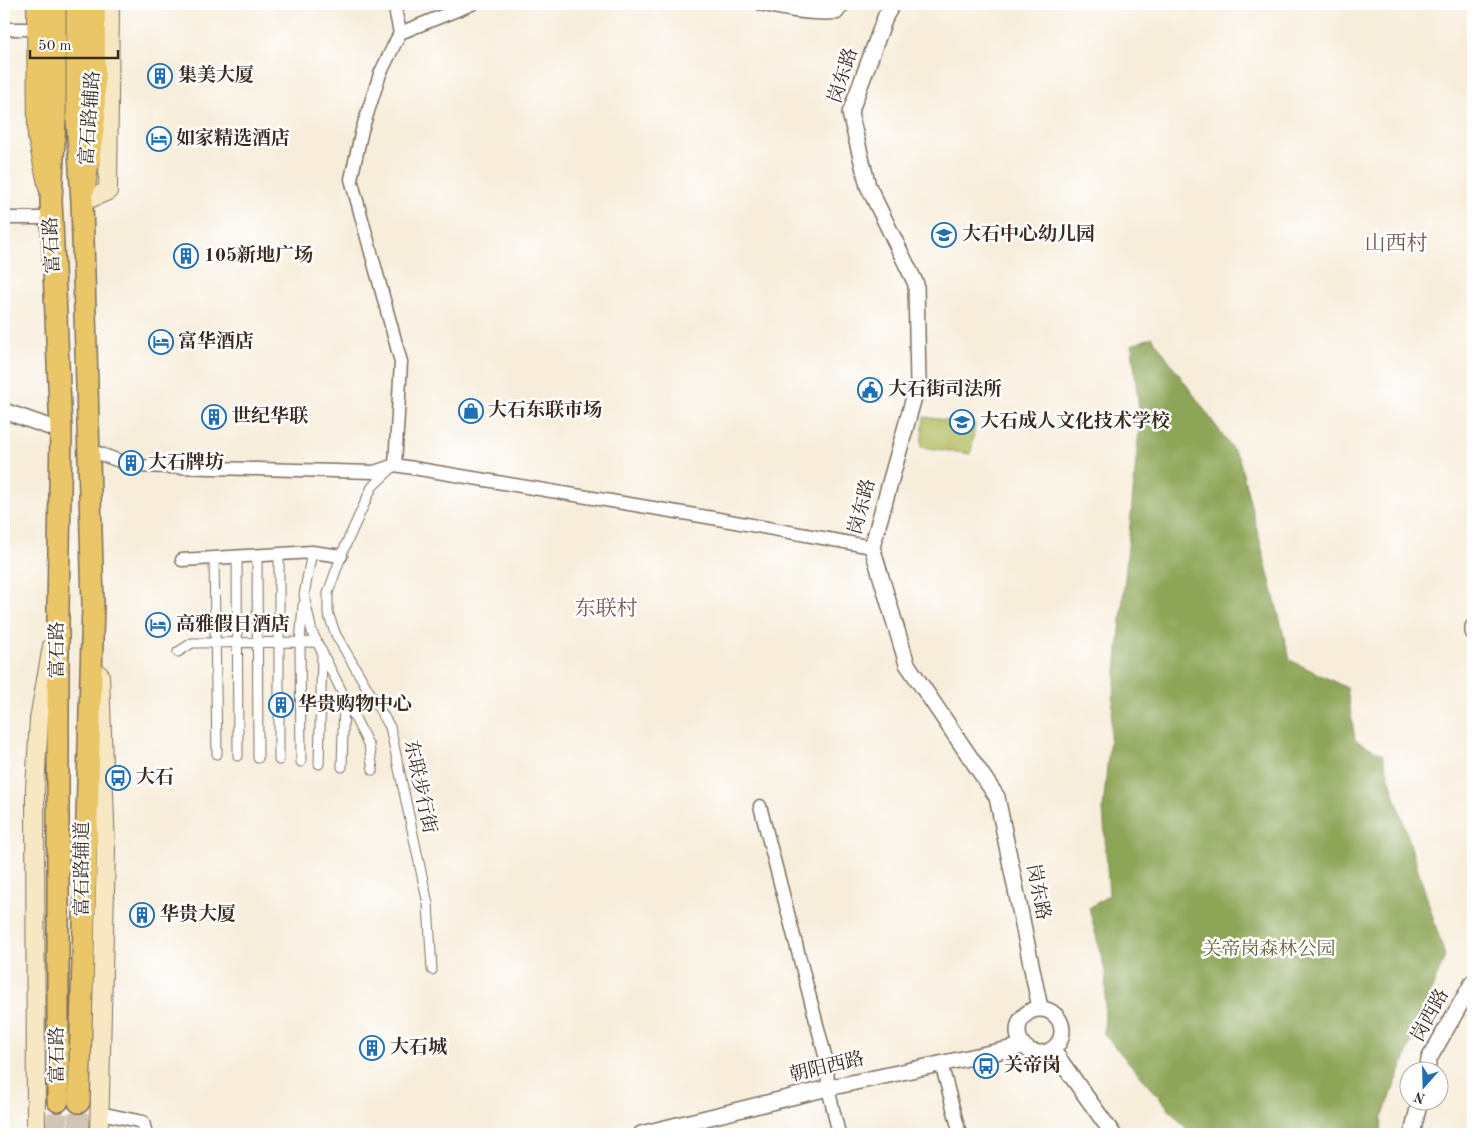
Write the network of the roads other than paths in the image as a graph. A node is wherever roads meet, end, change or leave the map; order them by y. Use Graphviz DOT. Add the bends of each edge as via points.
graph roads {
  1 [pos="37,4"];
  2 [pos="42,4"];
  3 [pos="55,4"];
  4 [pos="77,4"];
  5 [pos="95,4"];
  6 [pos="110,4"];
  7 [pos="394,4"];
  8 [pos="472,4"];
  9 [pos="761,4"];
  10 [pos="844,4"];
  11 [pos="893,4"];
  12 [pos="4,29"];
  13 [pos="37,29"];
  14 [pos="400,33"];
  15 [pos="82,202"];
  16 [pos="47,208"];
  17 [pos="4,218"];
  18 [pos="4,411"];
  19 [pos="62,431"];
  20 [pos="88,449"];
  21 [pos="396,465"];
  22 [pos="872,547"];
  23 [pos="312,552"];
  24 [pos="279,554"];
  25 [pos="257,556"];
  26 [pos="341,556"];
  27 [pos="237,557"];
  28 [pos="214,558"];
  29 [pos="182,560"];
  30 [pos="304,595"];
  31 [pos="93,605"];
  32 [pos="58,608"];
  33 [pos="1473,627"];
  34 [pos="1473,632"];
  35 [pos="316,642"];
  36 [pos="216,643"];
  37 [pos="237,643"];
  38 [pos="257,643"];
  39 [pos="279,643"];
  40 [pos="300,643"];
  41 [pos="178,652"];
  42 [pos="322,654"];
  43 [pos="344,695"];
  44 [pos="217,754"];
  45 [pos="238,756"];
  46 [pos="258,758"];
  47 [pos="278,760"];
  48 [pos="301,762"];
  49 [pos="319,764"];
  50 [pos="342,767"];
  51 [pos="373,770"];
  52 [pos="760,806"];
  53 [pos="432,970"];
  54 [pos="1473,982"];
  55 [pos="1040,1008"];
  56 [pos="1023,1046"];
  57 [pos="1052,1049"];
  58 [pos="1429,1060"];
  59 [pos="941,1063"];
  60 [pos="828,1088"];
  61 [pos="58,1101"];
  62 [pos="80,1102"];
  63 [pos="1418,1110"];
  64 [pos="100,1113"];
  65 [pos="36,1134"];
  66 [pos="99,1134"];
  67 [pos="146,1134"];
  68 [pos="641,1134"];
  69 [pos="839,1134"];
  70 [pos="960,1134"];
  71 [pos="1113,1134"];
  72 [pos="1412,1134"];
  1 -- 13 [label="main road"];
  2 -- 16 [label="main road, 富石路"];
  3 -- 16 [label="highway, 富石路" via="55,119"];
  4 -- 15 [label="highway, 富石路" via="77,118"];
  5 -- 15 [label="main road, 富石路辅路" via="93,140"];
  6 -- 15 [label="main road, 富石路" via="108,191"];
  7 -- 14 [label="street"];
  8 -- 14 [label="street"];
  9 -- 10 [label="street" via="815,15 837,13"];
  11 -- 22 [label="street, 岗东路" via="850,113 868,186 916,284 918,383"];
  12 -- 13 [label="street"];
  13 -- 16 [label="main road" via="38,137"];
  14 -- 21 [label="street" via="380,74 362,130 352,179 401,362"];
  15 -- 20 [label="highway, 富石路"];
  16 -- 17 [label="street"];
  16 -- 19 [label="highway, 富石路"];
  18 -- 19 [label="street"];
  19 -- 32 [label="highway, 富石路"];
  20 -- 21 [label="street" via="133,466 374,472"];
  20 -- 31 [label="highway, 富石路"];
  21 -- 22 [label="street"];
  21 -- 26 [label="street, 东联步行街" via="372,487"];
  22 -- 55 [label="street, 岗东路" via="906,664 997,796"];
  23 -- 24 [label="street"];
  23 -- 26 [label="street"];
  23 -- 30 [label="street"];
  24 -- 25 [label="street"];
  24 -- 39 [label="street"];
  25 -- 27 [label="street"];
  25 -- 38 [label="street"];
  26 -- 53 [label="street, 东联步行街" via="328,593 328,613 336,635 390,727 428,904"];
  27 -- 28 [label="street"];
  27 -- 37 [label="street"];
  28 -- 29 [label="street"];
  28 -- 36 [label="street"];
  30 -- 35 [label="street"];
  30 -- 40 [label="street"];
  31 -- 62 [label="highway, 富石路"];
  31 -- 64 [label="main road, 富石路辅道" via="100,654 106,850"];
  32 -- 61 [label="highway, 富石路"];
  32 -- 65 [label="main road" via="39,719 35,789"];
  33 -- 34 [label="street"];
  35 -- 40 [label="street"];
  35 -- 42 [label="street"];
  36 -- 37 [label="street"];
  36 -- 41 [label="street" via="192,643"];
  36 -- 44 [label="street"];
  37 -- 38 [label="street"];
  37 -- 45 [label="street"];
  38 -- 39 [label="street"];
  38 -- 46 [label="street"];
  39 -- 40 [label="street"];
  39 -- 47 [label="street"];
  40 -- 48 [label="street"];
  42 -- 43 [label="street"];
  42 -- 49 [label="street"];
  43 -- 50 [label="street"];
  43 -- 51 [label="street" via="369,746"];
  52 -- 60 [label="street" via="827,1063"];
  54 -- 58 [label="street, 岗西路"];
  55 -- 56 [label="street" via="1025,1013 1020,1019 1017,1036"];
  55 -- 57 [label="street" via="1054,1013 1062,1027 1060,1042"];
  56 -- 57 [label="street" via="1035,1053"];
  56 -- 59 [label="street, 朝阳西路"];
  57 -- 71 [label="street"];
  59 -- 60 [label="street, 朝阳西路"];
  59 -- 70 [label="street"];
  60 -- 68 [label="street, 朝阳西路"];
  60 -- 69 [label="street"];
  63 -- 72 [label="street"];
  64 -- 66 [label="main road, 富石路辅道"];
  64 -- 67 [label="street" via="143,1122"];
}
